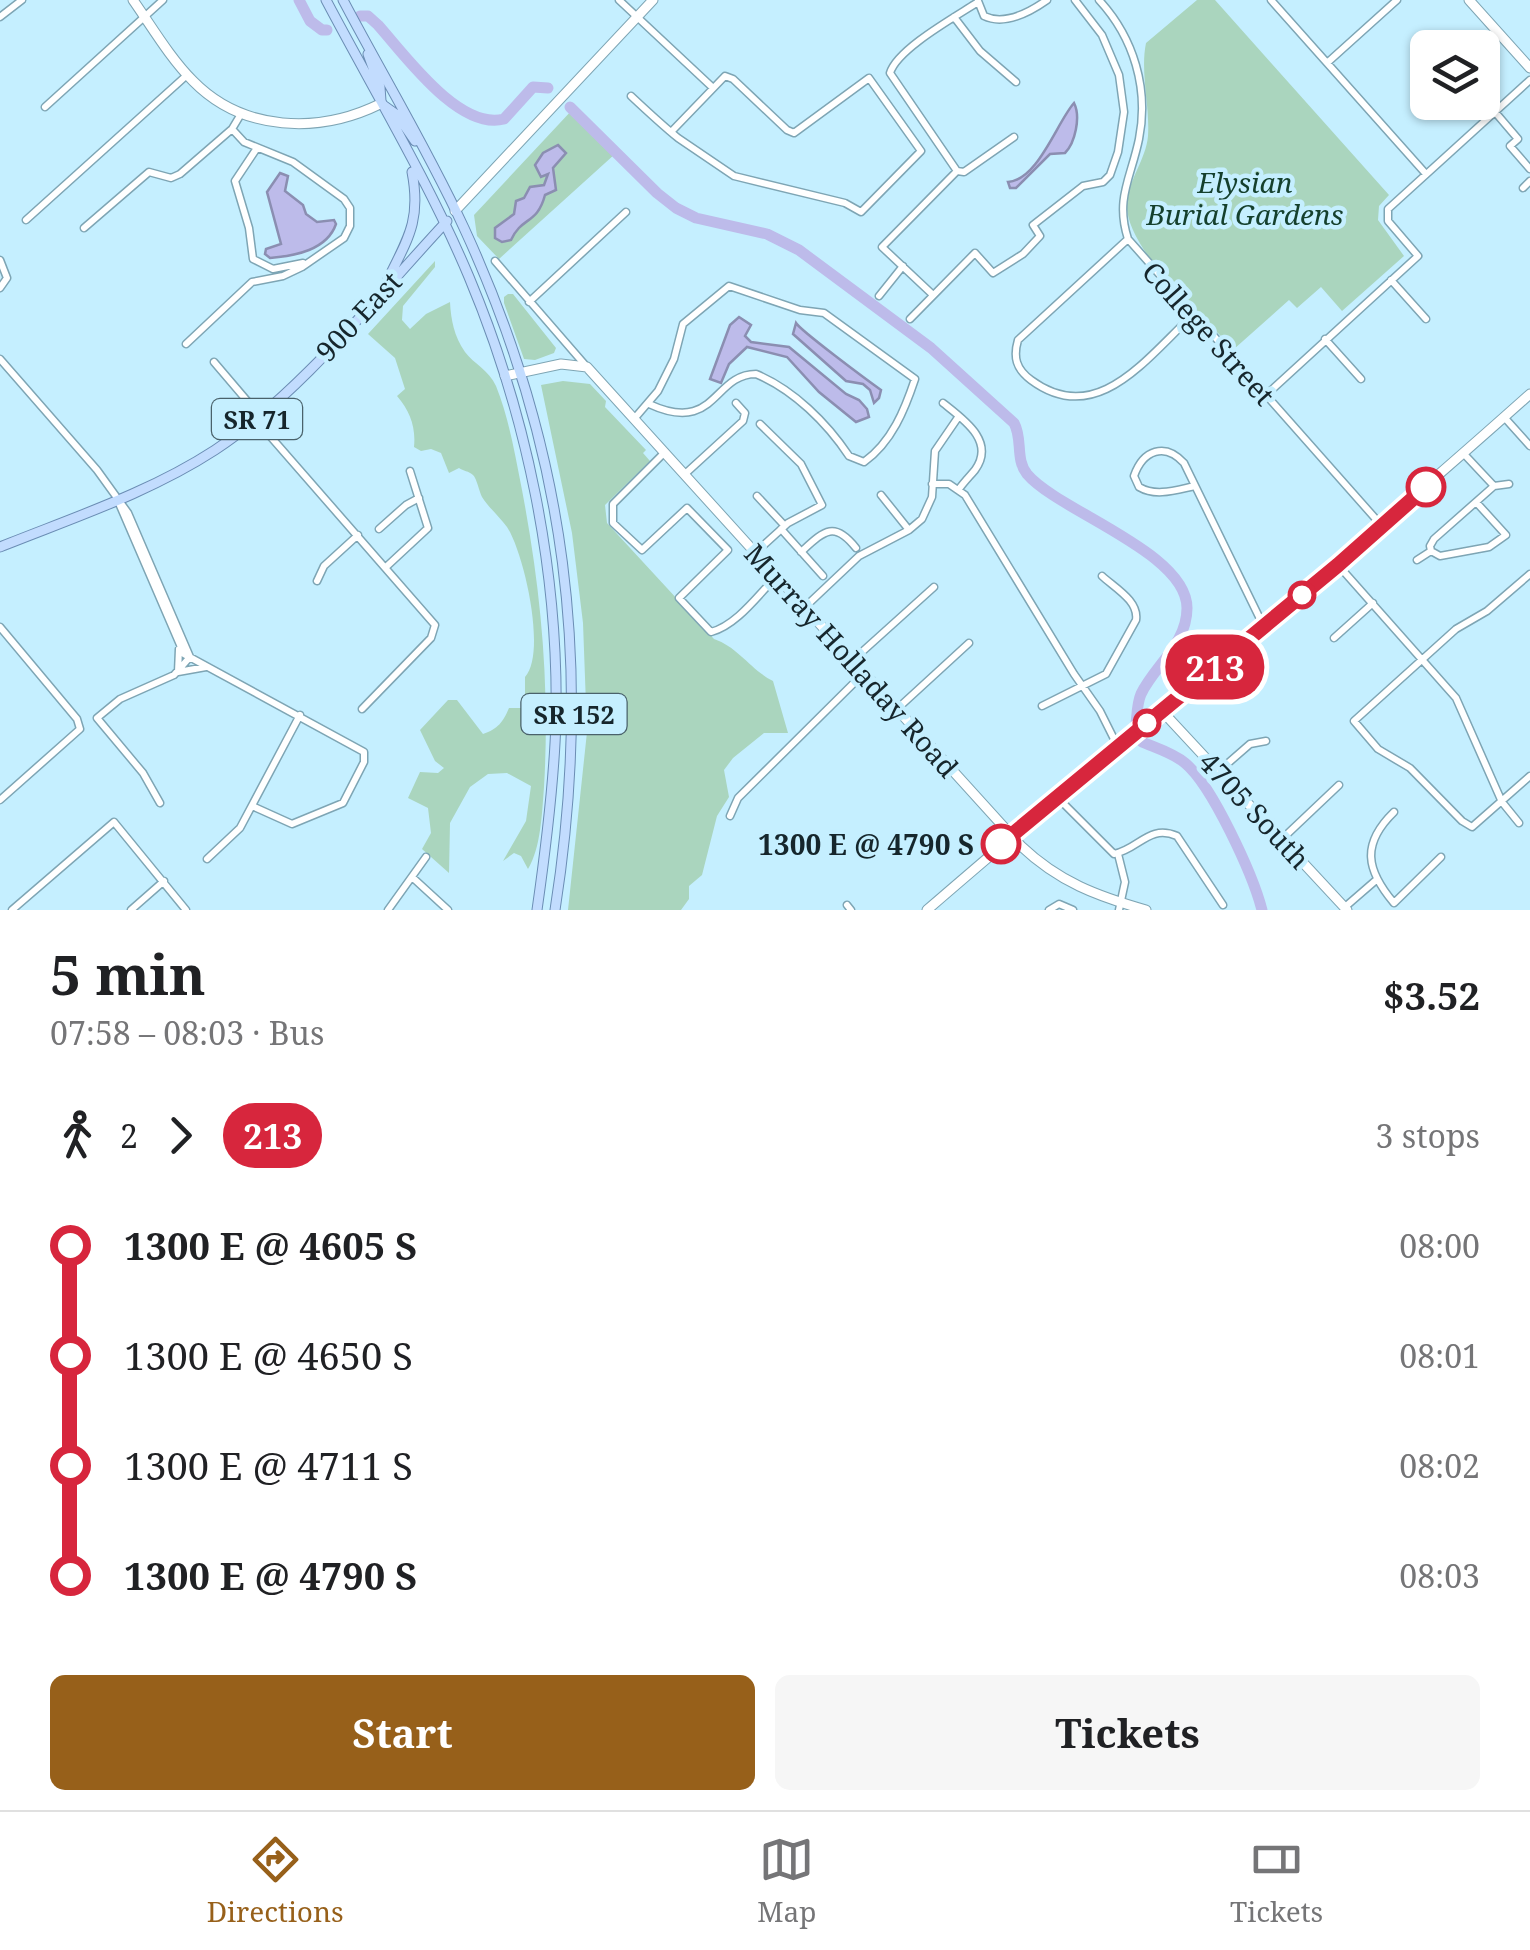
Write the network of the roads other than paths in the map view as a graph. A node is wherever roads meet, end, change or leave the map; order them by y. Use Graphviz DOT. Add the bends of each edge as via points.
graph roads {
  1 [pos="22,0"];
  2 [pos="133,0"];
  3 [pos="163,0"];
  4 [pos="326,0"];
  5 [pos="343,0"];
  6 [pos="620,0"];
  7 [pos="653,0"];
  8 [pos="1047,0"];
  9 [pos="1076,0"];
  10 [pos="1099,0"];
  11 [pos="1271,0"];
  12 [pos="1397,0"];
  13 [pos="1469,0"];
  14 [pos="978,1"];
  15 [pos="0,17"];
  16 [pos="145,17"];
  17 [pos="954,17"];
  18 [pos="636,18"];
  19 [pos="367,45"];
  20 [pos="1327,63"];
  21 [pos="1530,68"];
  22 [pos="187,75"];
  23 [pos="1530,80"];
  24 [pos="1016,82"];
  25 [pos="712,87"];
  26 [pos="631,96"];
  27 [pos="380,104"];
  28 [pos="46,107"];
  29 [pos="1500,107"];
  30 [pos="240,114"];
  31 [pos="1500,118"];
  32 [pos="1485,120"];
  33 [pos="232,129"];
  34 [pos="672,132"];
  35 [pos="1014,137"];
  36 [pos="257,148"];
  37 [pos="426,154"];
  38 [pos="410,159"];
  39 [pos="1530,169"];
  40 [pos="958,171"];
  41 [pos="1426,174"];
  42 [pos="1530,181"];
  43 [pos="1523,188"];
  44 [pos="455,211"];
  45 [pos="626,212"];
  46 [pos="26,220"];
  47 [pos="444,223"];
  48 [pos="84,228"];
  49 [pos="1128,240"];
  50 [pos="0,260"];
  51 [pos="495,262"];
  52 [pos="306,263"];
  53 [pos="903,266"];
  54 [pos="1391,280"];
  55 [pos="0,288"];
  56 [pos="382,290"];
  57 [pos="932,294"];
  58 [pos="879,296"];
  59 [pos="529,302"];
  60 [pos="1193,315"];
  61 [pos="1426,318"];
  62 [pos="910,319"];
  63 [pos="1324,338"];
  64 [pos="186,344"];
  65 [pos="0,359"];
  66 [pos="214,362"];
  67 [pos="587,366"];
  68 [pos="520,372"];
  69 [pos="506,376"];
  70 [pos="1361,379"];
  71 [pos="1530,394"];
  72 [pos="1265,396"];
  73 [pos="736,403"];
  74 [pos="943,403"];
  75 [pos="649,404"];
  76 [pos="959,416"];
  77 [pos="258,418"];
  78 [pos="634,418"];
  79 [pos="1504,418"];
  80 [pos="760,424"];
  81 [pos="1530,446"];
  82 [pos="665,452"];
  83 [pos="1464,454"];
  84 [pos="410,471"];
  85 [pos="685,474"];
  86 [pos="932,484"];
  87 [pos="1509,484"];
  88 [pos="1195,486"];
  89 [pos="1494,486"];
  90 [pos="959,489"];
  91 [pos="881,494"];
  92 [pos="757,496"];
  93 [pos="419,498"];
  94 [pos="118,500"];
  95 [pos="1476,502"];
  96 [pos="1382,526"];
  97 [pos="783,527"];
  98 [pos="379,530"];
  99 [pos="910,530"];
  100 [pos="358,535"];
  101 [pos="0,547"];
  102 [pos="856,548"];
  103 [pos="1432,550"];
  104 [pos="802,552"];
  105 [pos="756,553"];
  106 [pos="1417,560"];
  107 [pos="1338,565"];
  108 [pos="386,567"];
  109 [pos="1530,574"];
  110 [pos="777,576"];
  111 [pos="823,576"];
  112 [pos="1102,576"];
  113 [pos="316,582"];
  114 [pos="934,587"];
  115 [pos="1373,603"];
  116 [pos="804,607"];
  117 [pos="1264,626"];
  118 [pos="0,627"];
  119 [pos="1334,638"];
  120 [pos="968,644"];
  121 [pos="179,648"];
  122 [pos="190,656"];
  123 [pos="1422,659"];
  124 [pos="853,661"];
  125 [pos="207,666"];
  126 [pos="178,672"];
  127 [pos="864,673"];
  128 [pos="1083,688"];
  129 [pos="1042,706"];
  130 [pos="362,709"];
  131 [pos="897,709"];
  132 [pos="1162,711"];
  133 [pos="300,716"];
  134 [pos="1266,740"];
  135 [pos="1118,747"];
  136 [pos="1219,771"];
  137 [pos="1530,776"];
  138 [pos="1339,785"];
  139 [pos="1057,798"];
  140 [pos="0,800"];
  141 [pos="160,802"];
  142 [pos="1502,802"];
  143 [pos="252,806"];
  144 [pos="1394,812"];
  145 [pos="730,816"];
  146 [pos="1519,823"];
  147 [pos="1011,836"];
  148 [pos="1282,839"];
  149 [pos="1118,854"];
  150 [pos="426,857"];
  151 [pos="1440,857"];
  152 [pos="207,859"];
  153 [pos="412,877"];
  154 [pos="1375,880"];
  155 [pos="164,881"];
  156 [pos="1223,905"];
  157 [pos="1120,906"];
  158 [pos="1070,908"];
  159 [pos="1346,908"];
  160 [pos="12,910"];
  161 [pos="131,910"];
  162 [pos="186,910"];
  163 [pos="388,910"];
  164 [pos="448,910"];
  165 [pos="537,910"];
  166 [pos="555,910"];
  167 [pos="926,910"];
  168 [pos="1050,910"];
  169 [pos="1146,910"];
  1 -- 15 [label="street"];
  2 -- 16 [label="main road"];
  3 -- 16 [label="street"];
  4 -- 27 [label="main road, SR 71"];
  5 -- 19 [label="main road"];
  6 -- 18 [label="street"];
  7 -- 18 [label="main road, 900 East"];
  8 -- 14 [label="street" via="1003,20 984,16"];
  9 -- 57 [label="street" via="1109,48 1123,92 1110,175 1083,186 1033,226 1040,236 1008,264 993,273 975,254"];
  10 -- 49 [label="street, College Street" via="1128,44 1142,88 1140,137 1122,202"];
  11 -- 20 [label="street"];
  12 -- 20 [label="street"];
  13 -- 21 [label="main road"];
  14 -- 17 [label="street"];
  16 -- 22 [label="main road"];
  16 -- 28 [label="street"];
  17 -- 24 [label="street"];
  17 -- 40 [label="street" via="890,73"];
  18 -- 25 [label="street"];
  18 -- 44 [label="main road, 900 East"];
  19 -- 27 [label="main road"];
  19 -- 37 [label="main road"];
  20 -- 41 [label="street"];
  22 -- 30 [label="main road"];
  22 -- 46 [label="street"];
  23 -- 29 [label="street"];
  25 -- 34 [label="street"];
  25 -- 34 [label="street" via="729,77 794,132 869,78 921,151 861,212 734,176"];
  26 -- 34 [label="street"];
  27 -- 30 [label="main road" via="303,124"];
  27 -- 37 [label="main road"];
  27 -- 38 [label="main road, SR 71"];
  30 -- 33 [label="street"];
  31 -- 39 [label="street" via="1518,138 1510,146"];
  32 -- 41 [label="street"];
  33 -- 36 [label="street"];
  33 -- 48 [label="street" via="180,174 148,172"];
  35 -- 40 [label="street"];
  36 -- 52 [label="street" via="235,181 253,259 273,269"];
  36 -- 52 [label="street" via="293,162 349,204 344,238"];
  37 -- 44 [label="main road"];
  38 -- 47 [label="main road"];
  38 -- 56 [label="main road, SR 71" via="416,217"];
  40 -- 53 [label="street" via="882,247"];
  41 -- 54 [label="street" via="1386,215 1418,256"];
  42 -- 43 [label="street"];
  44 -- 47 [label="main road, 900 East / SR 71"];
  44 -- 68 [label="main road, SR 152"];
  45 -- 59 [label="street"];
  47 -- 56 [label="main road, 900 East / SR 71"];
  47 -- 69 [label="main road, SR 152"];
  49 -- 60 [label="street, College Street"];
  49 -- 60 [label="street" via="1018,340 1016,364 1041,387 1071,398 1101,394"];
  50 -- 55 [label="street" via="6,275"];
  51 -- 59 [label="street, Murray Holladay Road"];
  52 -- 64 [label="street" via="252,282"];
  53 -- 57 [label="street"];
  53 -- 58 [label="street"];
  54 -- 61 [label="street"];
  54 -- 63 [label="street"];
  56 -- 77 [label="main road, 900 East / SR 71"];
  57 -- 62 [label="street"];
  59 -- 67 [label="street, Murray Holladay Road"];
  60 -- 72 [label="street, College Street"];
  63 -- 70 [label="street"];
  63 -- 72 [label="street"];
  65 -- 94 [label="street"];
  66 -- 77 [label="street"];
  67 -- 68 [label="main road"];
  67 -- 78 [label="main road, Murray Holladay Road"];
  68 -- 69 [label="main road"];
  68 -- 166 [label="main road, SR 152" via="548,474 571,631 572,772"];
  69 -- 165 [label="main road, SR 152" via="534,491 555,676 552,790"];
  71 -- 79 [label="main road"];
  72 -- 96 [label="street, College Street"];
  73 -- 85 [label="street" via="743,421"];
  74 -- 76 [label="street"];
  75 -- 75 [label="street" via="674,359 683,324 729,286 824,313 916,379 896,425 864,462 849,456 840,438 787,392 756,374 739,378 695,412"];
  75 -- 78 [label="street"];
  76 -- 86 [label="street" via="935,451"];
  76 -- 90 [label="street" via="976,432 982,452"];
  77 -- 94 [label="main road, 900 East / SR 71" via="197,461"];
  77 -- 100 [label="street"];
  78 -- 82 [label="main road, Murray Holladay Road"];
  79 -- 81 [label="street"];
  79 -- 83 [label="main road"];
  80 -- 97 [label="street" via="801,464 822,505"];
  82 -- 85 [label="main road, Murray Holladay Road"];
  82 -- 110 [label="street" via="613,504 612,523 642,550 687,508 728,550 679,598 712,632"];
  83 -- 89 [label="street"];
  83 -- 96 [label="main road"];
  84 -- 93 [label="street"];
  85 -- 105 [label="main road, Murray Holladay Road"];
  86 -- 90 [label="street"];
  86 -- 99 [label="street" via="925,513"];
  87 -- 89 [label="street"];
  88 -- 88 [label="street" via="1149,492 1134,476 1146,455 1170,451"];
  88 -- 117 [label="street"];
  89 -- 95 [label="street"];
  90 -- 128 [label="street"];
  91 -- 99 [label="street"];
  92 -- 97 [label="street"];
  93 -- 98 [label="street"];
  93 -- 108 [label="street" via="428,528"];
  94 -- 101 [label="main road, 900 East / SR 71"];
  94 -- 121 [label="street"];
  94 -- 122 [label="street"];
  95 -- 103 [label="street" via="1431,543"];
  95 -- 103 [label="street" via="1506,535 1488,547 1440,556"];
  96 -- 107 [label="main road"];
  97 -- 104 [label="street"];
  97 -- 105 [label="street"];
  99 -- 116 [label="street" via="866,552"];
  100 -- 108 [label="street"];
  100 -- 113 [label="street"];
  102 -- 104 [label="street" via="836,530"];
  103 -- 106 [label="street"];
  104 -- 111 [label="street"];
  105 -- 110 [label="main road, Murray Holladay Road"];
  107 -- 115 [label="street"];
  107 -- 117 [label="main road"];
  108 -- 130 [label="street" via="436,625 432,638"];
  109 -- 123 [label="street"];
  110 -- 116 [label="main road, Murray Holladay Road"];
  112 -- 128 [label="street" via="1138,613 1109,670"];
  114 -- 124 [label="street"];
  115 -- 119 [label="street"];
  115 -- 123 [label="street"];
  116 -- 124 [label="main road, Murray Holladay Road"];
  117 -- 132 [label="main road"];
  118 -- 140 [label="street" via="80,729"];
  120 -- 131 [label="street"];
  121 -- 122 [label="street"];
  121 -- 126 [label="street"];
  122 -- 125 [label="street"];
  122 -- 126 [label="street"];
  123 -- 142 [label="street" via="1462,708"];
  123 -- 142 [label="street" via="1354,721 1472,827"];
  124 -- 127 [label="main road, Murray Holladay Road"];
  125 -- 126 [label="street"];
  125 -- 133 [label="street"];
  126 -- 141 [label="street" via="120,698 97,718"];
  127 -- 131 [label="main road, Murray Holladay Road"];
  127 -- 145 [label="street" via="738,798"];
  128 -- 129 [label="street"];
  128 -- 135 [label="street"];
  131 -- 147 [label="main road, Murray Holladay Road"];
  132 -- 135 [label="main road"];
  132 -- 136 [label="main road, 4705 South"];
  133 -- 143 [label="street"];
  133 -- 143 [label="street" via="365,754 343,802 292,824"];
  134 -- 136 [label="street" via="1250,744"];
  135 -- 139 [label="main road"];
  136 -- 148 [label="main road, 4705 South"];
  137 -- 142 [label="street"];
  138 -- 148 [label="street"];
  139 -- 147 [label="main road"];
  139 -- 149 [label="street"];
  142 -- 146 [label="street"];
  143 -- 152 [label="street" via="237,832"];
  144 -- 154 [label="street" via="1372,839"];
  147 -- 157 [label="main road, Murray Holladay Road" via="1060,878"];
  147 -- 167 [label="main road"];
  148 -- 159 [label="main road, 4705 South"];
  149 -- 156 [label="street" via="1147,835 1173,833"];
  149 -- 157 [label="street"];
  150 -- 153 [label="street"];
  151 -- 154 [label="street" via="1394,902"];
  153 -- 163 [label="street"];
  153 -- 164 [label="street"];
  154 -- 159 [label="street"];
  155 -- 160 [label="street" via="114,822"];
  155 -- 161 [label="street"];
  155 -- 162 [label="street"];
  157 -- 169 [label="main road, Murray Holladay Road"];
  158 -- 168 [label="street" via="1059,904"];
}
